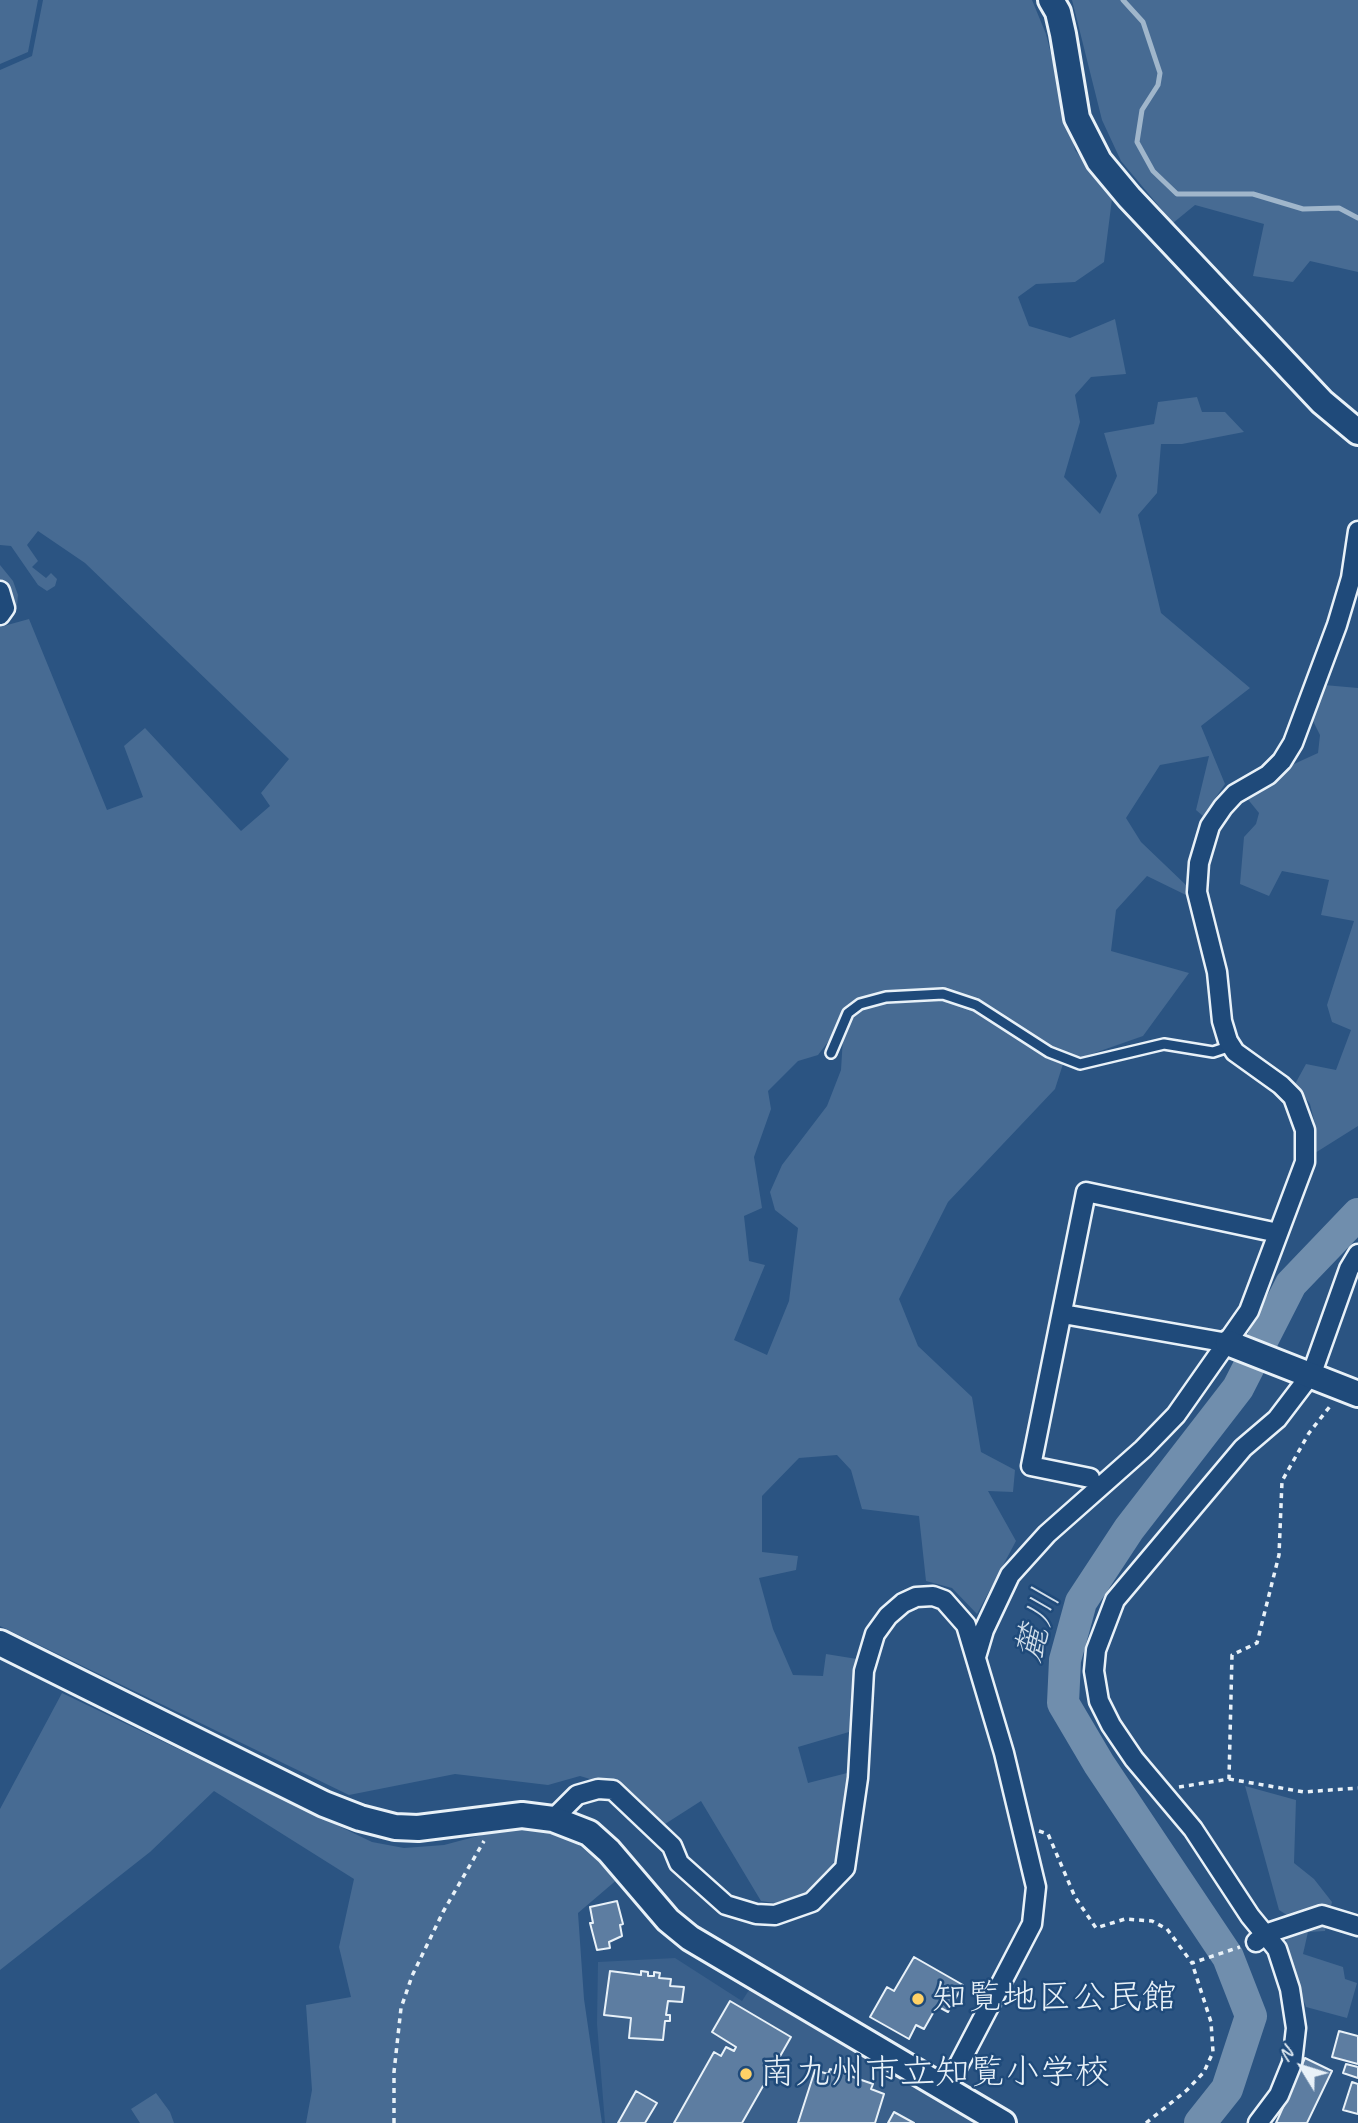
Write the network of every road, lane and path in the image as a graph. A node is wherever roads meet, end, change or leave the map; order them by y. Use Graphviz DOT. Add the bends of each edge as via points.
graph roads {
  1 [pos="1051,0"];
  2 [pos="1358,432"];
  3 [pos="1358,531"];
  4 [pos="0,591"];
  5 [pos="0,615"];
  6 [pos="1231,1046"];
  7 [pos="831,1053"];
  8 [pos="1278,1233"];
  9 [pos="1358,1254"];
  10 [pos="1063,1314"];
  11 [pos="1233,1345"];
  12 [pos="1312,1373"];
  13 [pos="1352,1390"];
  14 [pos="1090,1478"];
  15 [pos="0,1643"];
  16 [pos="976,1657"];
  17 [pos="1229,1779"];
  18 [pos="1358,1788"];
  19 [pos="1160,1790"];
  20 [pos="498,1817"];
  21 [pos="553,1819"];
  22 [pos="1023,1830"];
  23 [pos="1358,1926"];
  24 [pos="1261,1938"];
  25 [pos="1192,1963"];
  26 [pos="946,2089"];
  27 [pos="394,2123"];
  28 [pos="1003,2123"];
  29 [pos="1146,2123"];
  30 [pos="1258,2123"];
  1 -- 2 [label="street" via="1063,34 1077,118 1100,161 1322,402"];
  3 -- 6 [label="street" via="1337,625 1293,743 1268,775 1235,794 1223,807 1210,826 1199,863 1197,892"];
  4 -- 5 [label="street" via="5,608"];
  6 -- 7 [label="lane" via="1213,1052 1164,1044 1080,1064 1049,1052 976,1005 943,994 886,997 860,1004 848,1013"];
  6 -- 8 [label="street" via="1293,1097 1305,1130 1305,1162"];
  8 -- 10 [label="street" via="1086,1192"];
  8 -- 11 [label="street" via="1259,1290"];
  9 -- 12 [label="street"];
  10 -- 11 [label="street"];
  10 -- 14 [label="street" via="1031,1465"];
  11 -- 12 [label="street"];
  11 -- 16 [label="street" via="1176,1415 1047,1534 1010,1575"];
  12 -- 13 [label="street"];
  12 -- 19 [label="street" via="1277,1419 1243,1448 1115,1600 1096,1650 1099,1701 1134,1759"];
  13 -- 17 [label="path" via="1309,1433 1282,1481 1279,1555 1257,1643 1232,1655"];
  15 -- 20 [label="street" via="360,1818 418,1828"];
  16 -- 21 [label="street" via="966,1625 944,1600 933,1596 903,1603 875,1634 864,1671 858,1778 845,1868 812,1902 793,1911 756,1914 726,1905 689,1873 672,1846 613,1790 577,1795"];
  16 -- 22 [label="street"];
  17 -- 18 [label="path" via="1304,1792"];
  17 -- 19 [label="path"];
  19 -- 24 [label="street" via="1193,1829"];
  20 -- 21 [label="street"];
  20 -- 27 [label="path" via="443,1912 408,1987 394,2072"];
  21 -- 26 [label="street" via="589,1833 690,1938"];
  22 -- 25 [label="path" via="1048,1834 1070,1887 1096,1928 1125,1919 1152,1921 1167,1929"];
  22 -- 26 [label="street" via="1036,1887 1032,1924"];
  23 -- 24 [label="street" via="1322,1915"];
  24 -- 25 [label="path"];
  24 -- 30 [label="street" via="1277,1949 1296,2028 1279,2095"];
  25 -- 29 [label="path" via="1211,2022 1213,2052 1204,2072"];
  26 -- 28 [label="street"];
}
